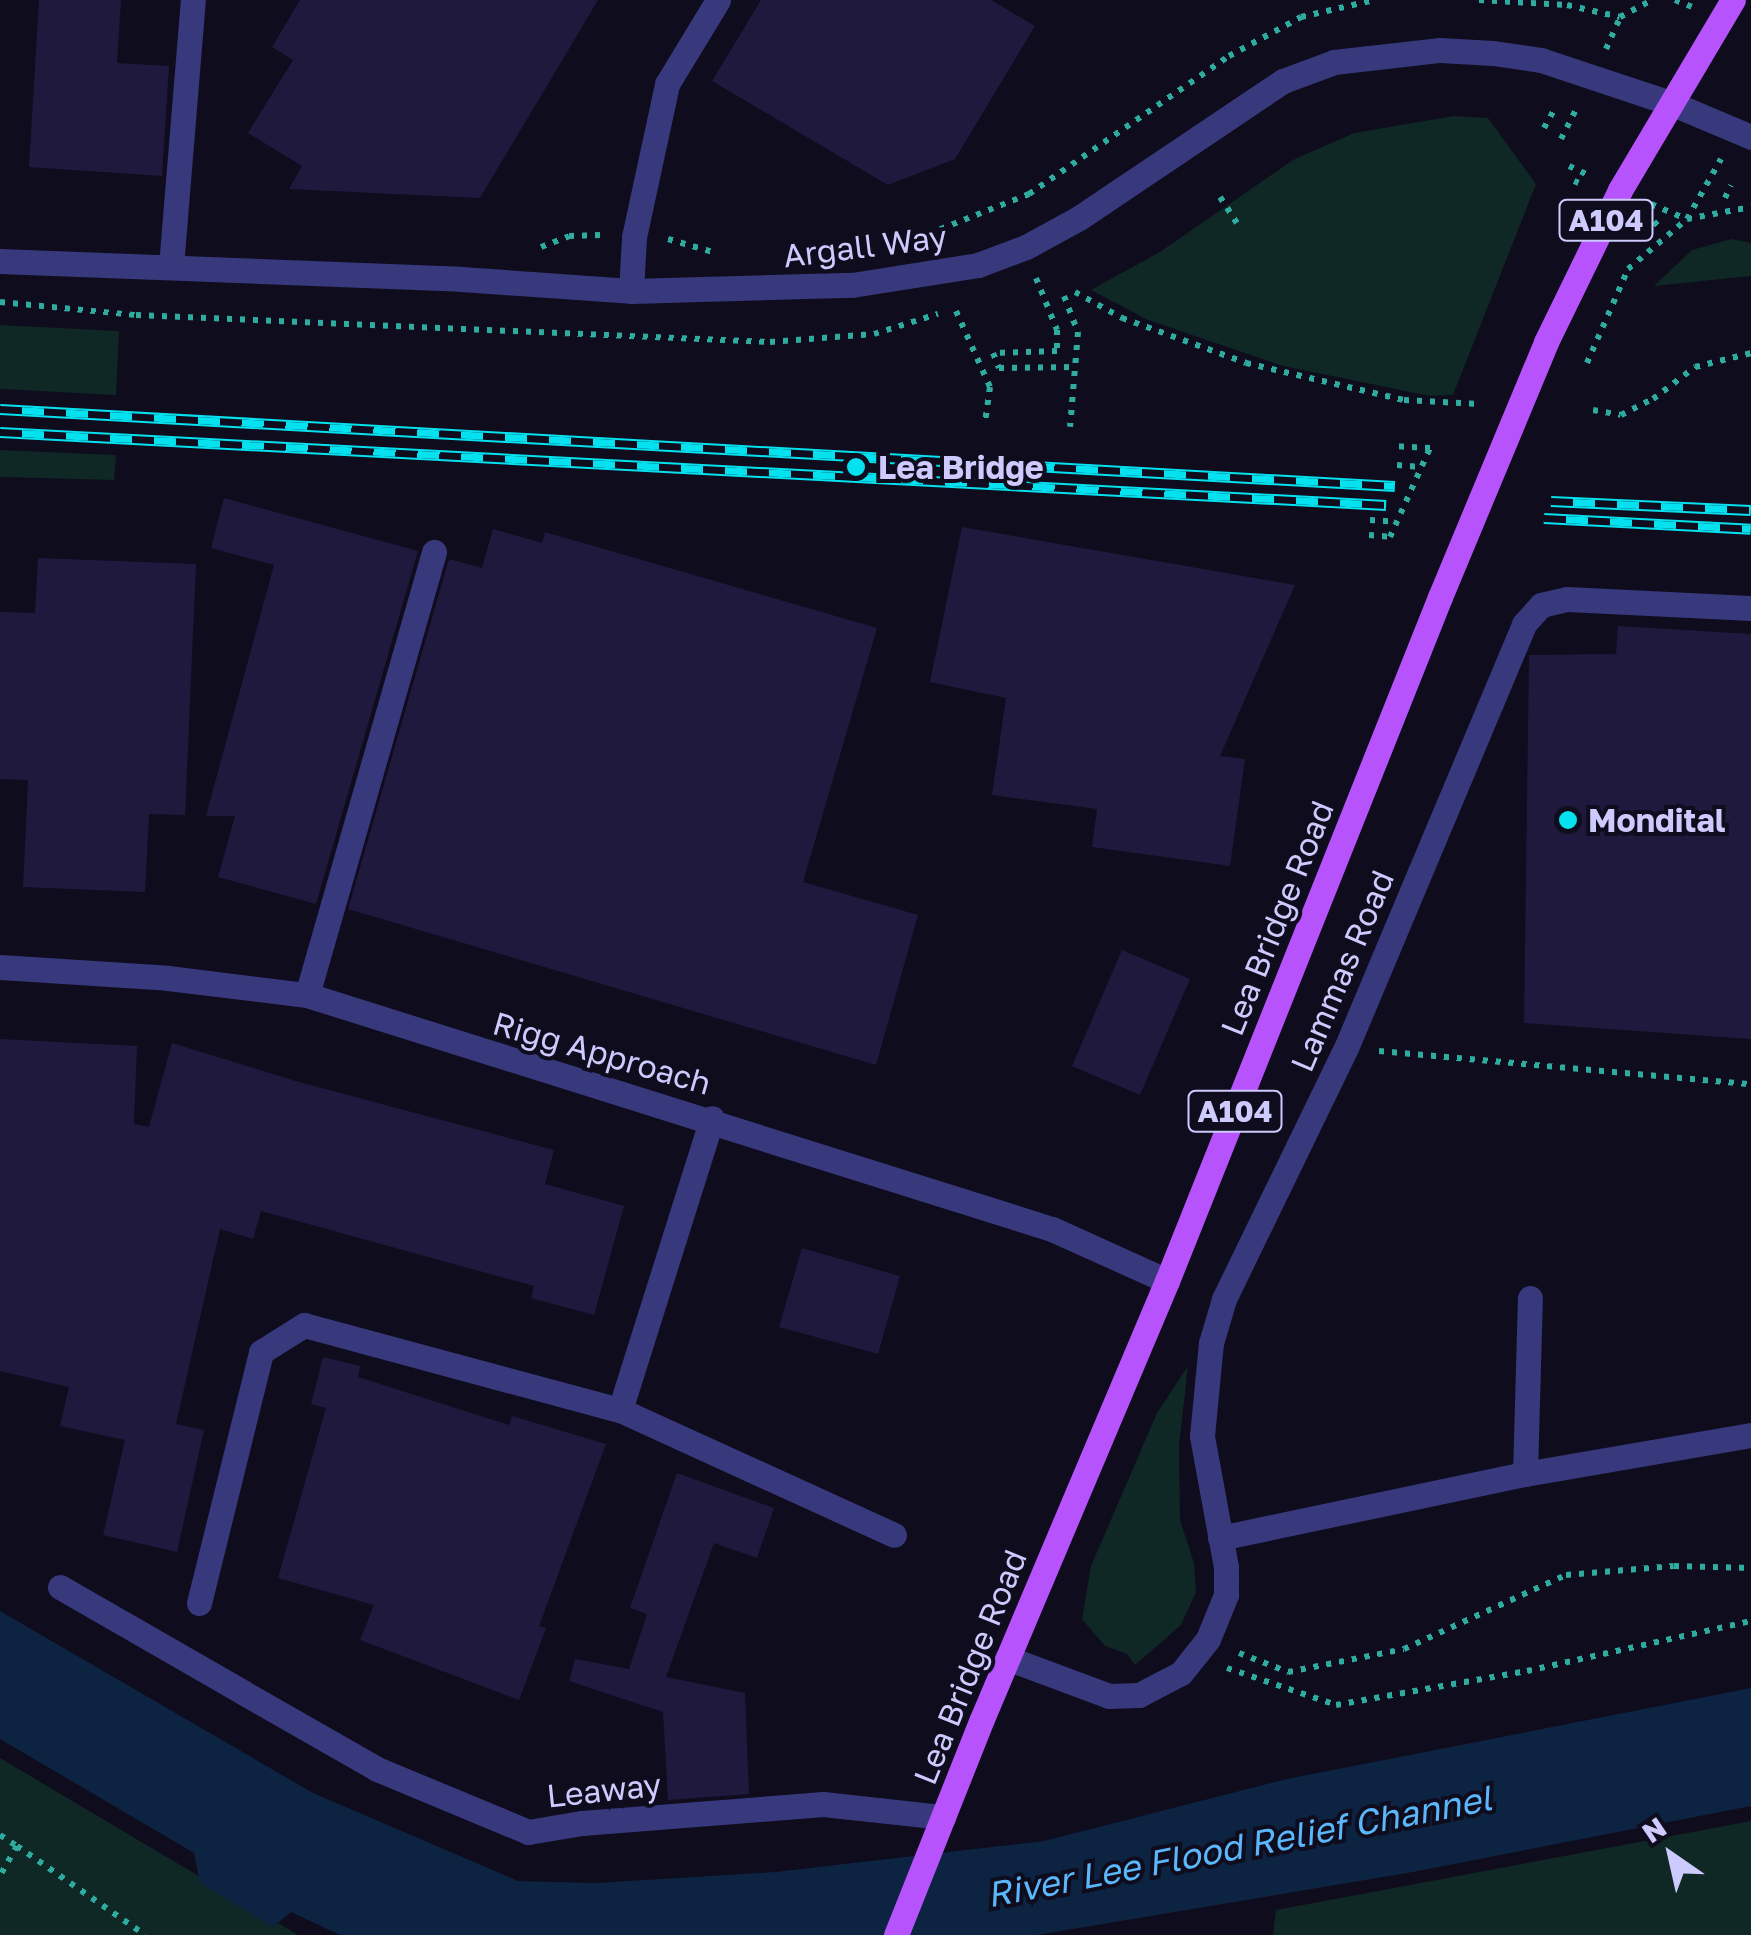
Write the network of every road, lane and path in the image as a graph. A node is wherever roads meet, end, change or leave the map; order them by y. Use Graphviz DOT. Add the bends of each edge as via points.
graph roads {
  1 [pos="193,0"];
  2 [pos="718,0"];
  3 [pos="1374,0"];
  4 [pos="1479,0"];
  5 [pos="1652,0"];
  6 [pos="1733,0"];
  7 [pos="1620,17"];
  8 [pos="1609,43"];
  9 [pos="1674,104"];
  10 [pos="1554,110"];
  11 [pos="1569,124"];
  12 [pos="1544,128"];
  13 [pos="1751,137"];
  14 [pos="1561,140"];
  15 [pos="1569,166"];
  16 [pos="1579,171"];
  17 [pos="1707,185"];
  18 [pos="1731,185"];
  19 [pos="1220,198"];
  20 [pos="1725,198"];
  21 [pos="1751,207"];
  22 [pos="1659,208"];
  23 [pos="1646,212"];
  24 [pos="1687,219"];
  25 [pos="1237,223"];
  26 [pos="1658,226"];
  27 [pos="923,236"];
  28 [pos="634,237"];
  29 [pos="538,248"];
  30 [pos="726,257"];
  31 [pos="0,261"];
  32 [pos="171,266"];
  33 [pos="1035,274"];
  34 [pos="631,291"];
  35 [pos="1076,292"];
  36 [pos="1064,296"];
  37 [pos="0,302"];
  38 [pos="956,312"];
  39 [pos="938,314"];
  40 [pos="1751,353"];
  41 [pos="1587,364"];
  42 [pos="1076,367"];
  43 [pos="1479,404"];
  44 [pos="1593,410"];
  45 [pos="985,422"];
  46 [pos="1070,426"];
  47 [pos="1397,446"];
  48 [pos="1396,465"];
  49 [pos="1420,467"];
  50 [pos="1370,520"];
  51 [pos="1396,522"];
  52 [pos="1369,535"];
  53 [pos="434,552"];
  54 [pos="1751,608"];
  55 [pos="0,966"];
  56 [pos="308,995"];
  57 [pos="1346,1048"];
  58 [pos="1751,1084"];
  59 [pos="712,1118"];
  60 [pos="1167,1280"];
  61 [pos="1530,1298"];
  62 [pos="620,1410"];
  63 [pos="1751,1435"];
  64 [pos="1525,1474"];
  65 [pos="894,1536"];
  66 [pos="1220,1538"];
  67 [pos="1751,1568"];
  68 [pos="60,1588"];
  69 [pos="200,1603"];
  70 [pos="1751,1621"];
  71 [pos="1203,1648"];
  72 [pos="1007,1658"];
  73 [pos="944,1817"];
  74 [pos="0,1834"];
  75 [pos="17,1846"];
  76 [pos="0,1875"];
  77 [pos="144,1935"];
  78 [pos="896,1935"];
  1 -- 32 [label="street"];
  2 -- 28 [label="street" via="667,84"];
  3 -- 27 [label="path, Argall Way" via="1301,18 1230,56 1006,208"];
  4 -- 7 [label="path"];
  5 -- 7 [label="path"];
  6 -- 9 [label="main road, Lea Bridge Road / A104"];
  7 -- 8 [label="path"];
  9 -- 13 [label="street, Argall Way"];
  9 -- 34 [label="street, Argall Way" via="1541,60 1493,52 1440,50 1334,62 1268,90 1080,218 978,265 852,286"];
  9 -- 60 [label="main road, Lea Bridge Road / A104, bridge" via="1620,190 1546,342"];
  10 -- 12 [label="path"];
  11 -- 14 [label="path"];
  15 -- 16 [label="path"];
  17 -- 24 [label="path"];
  18 -- 20 [label="path"];
  19 -- 25 [label="path"];
  21 -- 24 [label="path"];
  22 -- 24 [label="path"];
  23 -- 26 [label="path"];
  24 -- 41 [label="path" via="1628,269"];
  28 -- 29 [label="path" via="582,234"];
  28 -- 30 [label="path" via="680,240"];
  28 -- 34 [label="street"];
  31 -- 32 [label="street, Argall Way"];
  32 -- 34 [label="street, Argall Way"];
  33 -- 42 [label="path" via="1057,330 1057,350 993,354 999,368"];
  35 -- 43 [label="path" via="1122,318 1246,363 1404,400"];
  36 -- 42 [label="path" via="1078,332"];
  37 -- 39 [label="path" via="136,315 770,342 874,334"];
  38 -- 45 [label="path" via="990,388"];
  40 -- 44 [label="path" via="1696,367 1622,414"];
  42 -- 46 [label="path"];
  47 -- 49 [label="path" via="1430,448"];
  48 -- 49 [label="path"];
  49 -- 51 [label="path"];
  50 -- 51 [label="path"];
  51 -- 52 [label="path" via="1390,537"];
  53 -- 56 [label="street"];
  54 -- 57 [label="street, Lammas Road" via="1567,599 1542,605 1524,624"];
  55 -- 56 [label="street, Rigg Approach"];
  56 -- 59 [label="street, Rigg Approach"];
  57 -- 58 [label="path"];
  57 -- 66 [label="street, Lammas Road" via="1224,1299 1212,1342 1202,1436"];
  59 -- 60 [label="street, Rigg Approach" via="1052,1229"];
  59 -- 62 [label="street"];
  60 -- 72 [label="main road, Lea Bridge Road / A104"];
  61 -- 64 [label="street"];
  62 -- 65 [label="street"];
  62 -- 69 [label="street" via="304,1325 262,1352"];
  63 -- 64 [label="street"];
  64 -- 66 [label="street"];
  66 -- 71 [label="street, Lammas Road" via="1226,1595"];
  67 -- 71 [label="path" via="1566,1575 1404,1649 1288,1672"];
  68 -- 73 [label="street, Leaway" via="376,1769 528,1832 823,1804"];
  70 -- 71 [label="path" via="1527,1671 1336,1704"];
  71 -- 72 [label="street, Lammas Road" via="1164,1686 1139,1695 1109,1696"];
  72 -- 73 [label="main road, Lea Bridge Road / A104"];
  73 -- 78 [label="main road, Lea Bridge Road / A104"];
  74 -- 75 [label="path"];
  75 -- 76 [label="path"];
  75 -- 77 [label="path"];
}
